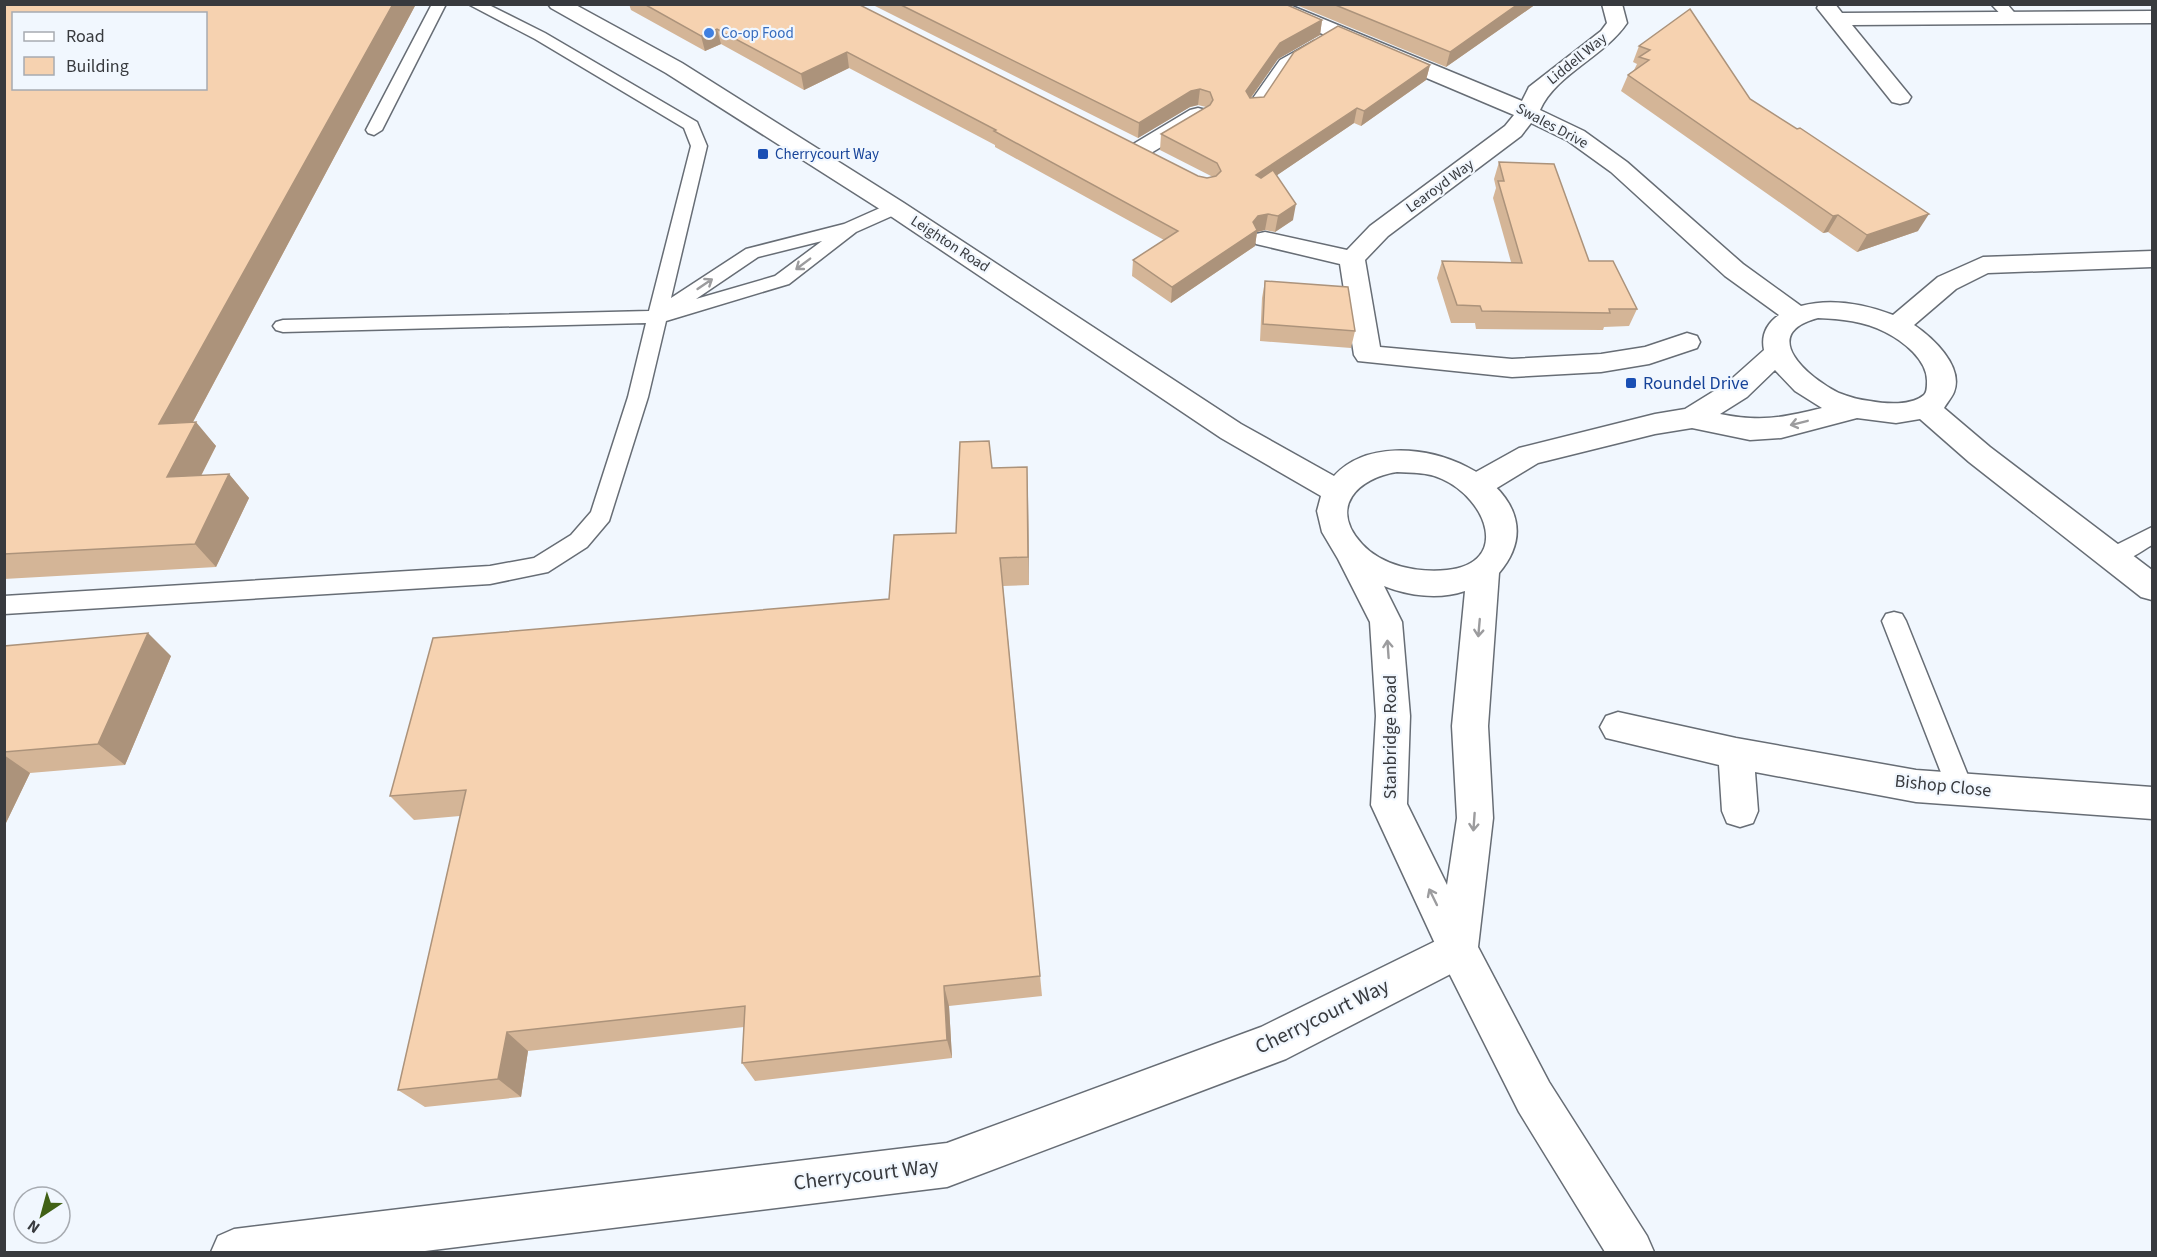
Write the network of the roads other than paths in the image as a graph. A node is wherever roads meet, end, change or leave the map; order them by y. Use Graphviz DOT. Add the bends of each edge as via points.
graph roads {
  1 [pos="439,4"];
  2 [pos="475,4"];
  3 [pos="558,4"];
  4 [pos="1268,4"];
  5 [pos="1612,4"];
  6 [pos="2005,11"];
  7 [pos="1830,12"];
  8 [pos="2152,17"];
  9 [pos="1337,32"];
  10 [pos="1900,97"];
  11 [pos="1254,108"];
  12 [pos="1528,112"];
  13 [pos="1199,114"];
  14 [pos="374,130"];
  15 [pos="1117,141"];
  16 [pos="895,208"];
  17 [pos="850,228"];
  18 [pos="1264,239"];
  19 [pos="1352,259"];
  20 [pos="2152,259"];
  21 [pos="1796,315"];
  22 [pos="657,317"];
  23 [pos="283,326"];
  24 [pos="1897,327"];
  25 [pos="1687,342"];
  26 [pos="1777,353"];
  27 [pos="1925,406"];
  28 [pos="1856,409"];
  29 [pos="1692,418"];
  30 [pos="1476,486"];
  31 [pos="1337,492"];
  32 [pos="2152,535"];
  33 [pos="1351,553"];
  34 [pos="2114,556"];
  35 [pos="1483,570"];
  36 [pos="2152,588"];
  37 [pos="4,605"];
  38 [pos="1894,621"];
  39 [pos="1618,728"];
  40 [pos="1736,753"];
  41 [pos="1960,788"];
  42 [pos="2152,803"];
  43 [pos="1740,811"];
  44 [pos="1458,950"];
  45 [pos="234,1252"];
  46 [pos="1631,1252"];
  1 -- 14 [label="lane"];
  2 -- 22 [label="lane" via="540,36 690,125 699,146"];
  3 -- 16 [label="street, Leighton Road" via="674,68"];
  4 -- 9 [label="street, Swales Drive"];
  5 -- 12 [label="street, Liddell Way" via="1617,23 1608,35 1537,92"];
  6 -- 7 [label="street"];
  6 -- 8 [label="street"];
  7 -- 10 [label="street"];
  9 -- 11 [label="lane" via="1285,63"];
  9 -- 12 [label="street, Swales Drive"];
  12 -- 19 [label="street, Learoyd Way" via="1513,131 1379,231"];
  12 -- 21 [label="street, Swales Drive" via="1576,135 1619,167 1734,270"];
  13 -- 15 [label="street" via="1148,156"];
  16 -- 17 [label="lane"];
  16 -- 31 [label="street, Leighton Road" via="1231,431"];
  22 -- 17 [label="lane, one-way" via="752,253"];
  17 -- 22 [label="lane, one-way" via="782,280"];
  18 -- 19 [label="street"];
  19 -- 25 [label="street" via="1368,355 1512,368 1601,363 1649,355"];
  20 -- 24 [label="street" via="1983,265 1947,283"];
  21 -- 24 [label="street" via="1818,310 1844,311 1871,316"];
  21 -- 26 [label="street" via="1782,324 1775,338"];
  22 -- 23 [label="lane"];
  22 -- 37 [label="lane" via="638,397 601,515 579,541 540,566 490,575"];
  24 -- 27 [label="street" via="1932,354 1941,369 1943,384 1938,397"];
  26 -- 28 [label="street" via="1783,364 1809,387"];
  26 -- 29 [label="street" via="1737,390"];
  27 -- 28 [label="street" via="1906,412"];
  27 -- 34 [label="street" via="1962,441"];
  28 -- 29 [label="street, one-way" via="1781,428 1750,430"];
  29 -- 30 [label="street" via="1528,454"];
  30 -- 31 [label="street" via="1453,471 1397,461 1372,465 1351,476"];
  30 -- 35 [label="street" via="1500,519 1502,537 1496,555"];
  31 -- 33 [label="street, Stanbridge Road" via="1332,511 1337,532"];
  32 -- 34 [label="lane"];
  33 -- 35 [label="street, Stanbridge Road" via="1374,569 1422,583 1459,581"];
  44 -- 33 [label="street, Stanbridge Road, one-way" via="1389,806 1393,716 1386,621"];
  34 -- 36 [label="street"];
  35 -- 44 [label="street, one-way" via="1470,726 1475,818"];
  38 -- 41 [label="lane"];
  39 -- 40 [label="street, Bishop Close"];
  40 -- 41 [label="street, Bishop Close" via="1916,786"];
  40 -- 43 [label="street"];
  41 -- 42 [label="street, Bishop Close"];
  44 -- 45 [label="street, Cherrycourt Way" via="1271,1044 947,1165"];
  44 -- 46 [label="street, Stanbridge Road" via="1534,1097"];
}
